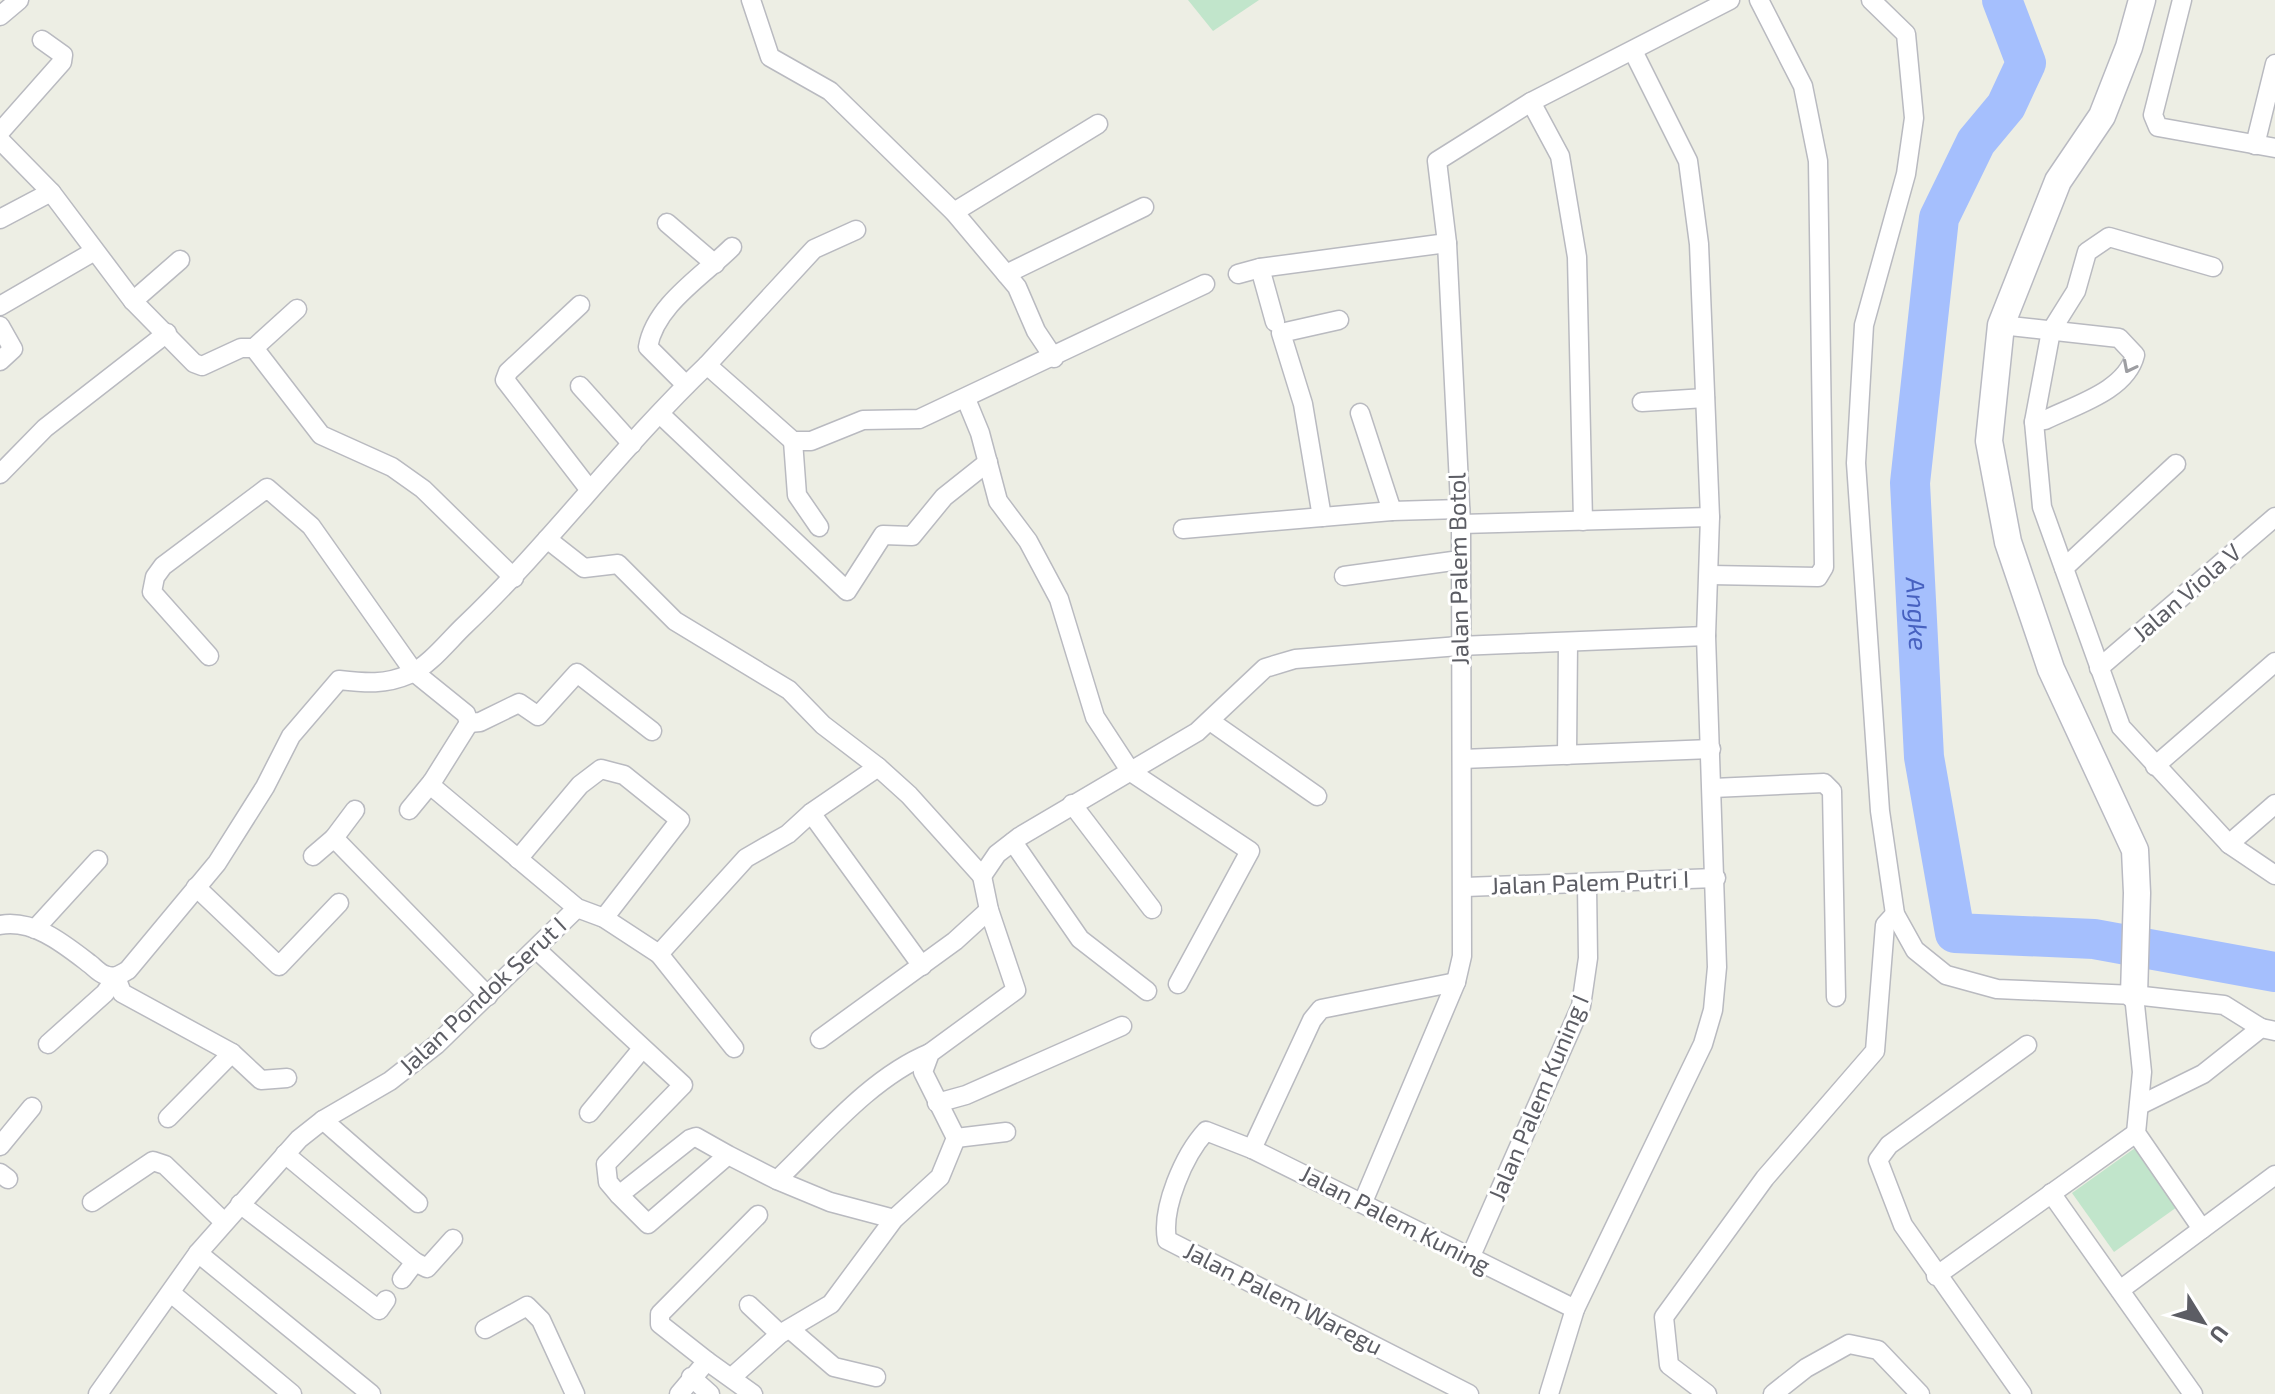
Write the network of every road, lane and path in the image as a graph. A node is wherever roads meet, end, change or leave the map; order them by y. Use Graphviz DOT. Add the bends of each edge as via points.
graph roads {
  1 [pos="19,0"];
  2 [pos="751,0"];
  3 [pos="1730,0"];
  4 [pos="1759,0"];
  5 [pos="1871,0"];
  6 [pos="2142,0"];
  7 [pos="2182,0"];
  8 [pos="0,16"];
  9 [pos="42,40"];
  10 [pos="1633,51"];
  11 [pos="2275,64"];
  12 [pos="1531,102"];
  13 [pos="1098,124"];
  14 [pos="0,132"];
  15 [pos="0,140"];
  16 [pos="2255,145"];
  17 [pos="2275,148"];
  18 [pos="51,192"];
  19 [pos="1144,207"];
  20 [pos="954,212"];
  21 [pos="0,219"];
  22 [pos="667,223"];
  23 [pos="856,230"];
  24 [pos="1447,243"];
  25 [pos="732,247"];
  26 [pos="93,252"];
  27 [pos="180,260"];
  28 [pos="715,264"];
  29 [pos="2213,267"];
  30 [pos="1260,268"];
  31 [pos="1006,274"];
  32 [pos="1238,274"];
  33 [pos="1205,284"];
  34 [pos="133,301"];
  35 [pos="580,305"];
  36 [pos="0,306"];
  37 [pos="297,309"];
  38 [pos="1339,320"];
  39 [pos="1275,322"];
  40 [pos="2001,325"];
  41 [pos="0,326"];
  42 [pos="2051,331"];
  43 [pos="167,333"];
  44 [pos="254,348"];
  45 [pos="1054,358"];
  46 [pos="0,361"];
  47 [pos="707,365"];
  48 [pos="686,385"];
  49 [pos="580,386"];
  50 [pos="1705,398"];
  51 [pos="966,399"];
  52 [pos="1642,402"];
  53 [pos="1360,413"];
  54 [pos="660,414"];
  55 [pos="2034,422"];
  56 [pos="793,441"];
  57 [pos="632,444"];
  58 [pos="988,462"];
  59 [pos="2176,464"];
  60 [pos="0,474"];
  61 [pos="589,489"];
  62 [pos="1392,511"];
  63 [pos="1322,517"];
  64 [pos="1460,517"];
  65 [pos="1710,517"];
  66 [pos="2275,517"];
  67 [pos="1583,521"];
  68 [pos="819,527"];
  69 [pos="1183,529"];
  70 [pos="547,539"];
  71 [pos="1460,560"];
  72 [pos="2064,568"];
  73 [pos="1710,575"];
  74 [pos="1344,576"];
  75 [pos="514,578"];
  76 [pos="1706,636"];
  77 [pos="1568,642"];
  78 [pos="1459,646"];
  79 [pos="209,656"];
  80 [pos="2275,662"];
  81 [pos="2099,668"];
  82 [pos="414,672"];
  83 [pos="1210,721"];
  84 [pos="469,723"];
  85 [pos="652,731"];
  86 [pos="1711,749"];
  87 [pos="1567,755"];
  88 [pos="1462,759"];
  89 [pos="2155,766"];
  90 [pos="878,767"];
  91 [pos="1131,772"];
  92 [pos="432,782"];
  93 [pos="1713,788"];
  94 [pos="1317,796"];
  95 [pos="1072,804"];
  96 [pos="2275,804"];
  97 [pos="355,810"];
  98 [pos="409,810"];
  99 [pos="811,813"];
  100 [pos="334,838"];
  101 [pos="1013,842"];
  102 [pos="2229,844"];
  103 [pos="313,856"];
  104 [pos="518,859"];
  105 [pos="98,860"];
  106 [pos="2275,875"];
  107 [pos="982,876"];
  108 [pos="1716,878"];
  109 [pos="1587,885"];
  110 [pos="196,887"];
  111 [pos="1465,887"];
  112 [pos="339,903"];
  113 [pos="577,908"];
  114 [pos="1152,909"];
  115 [pos="989,910"];
  116 [pos="1895,914"];
  117 [pos="604,918"];
  118 [pos="0,925"];
  119 [pos="35,929"];
  120 [pos="537,950"];
  121 [pos="659,954"];
  122 [pos="922,966"];
  123 [pos="116,977"];
  124 [pos="1456,982"];
  125 [pos="1178,984"];
  126 [pos="2134,988"];
  127 [pos="1147,991"];
  128 [pos="488,996"];
  129 [pos="1836,997"];
  130 [pos="1122,1026"];
  131 [pos="2268,1030"];
  132 [pos="820,1039"];
  133 [pos="48,1044"];
  134 [pos="2027,1045"];
  135 [pos="734,1048"];
  136 [pos="641,1050"];
  137 [pos="232,1053"];
  138 [pos="930,1053"];
  139 [pos="287,1078"];
  140 [pos="937,1103"];
  141 [pos="2140,1105"];
  142 [pos="32,1107"];
  143 [pos="589,1113"];
  144 [pos="168,1118"];
  145 [pos="323,1120"];
  146 [pos="1006,1132"];
  147 [pos="1214,1132"];
  148 [pos="2136,1133"];
  149 [pos="956,1138"];
  150 [pos="0,1146"];
  151 [pos="1252,1149"];
  152 [pos="285,1154"];
  153 [pos="728,1155"];
  154 [pos="2275,1175"];
  155 [pos="777,1180"];
  156 [pos="2051,1193"];
  157 [pos="619,1195"];
  158 [pos="92,1202"];
  159 [pos="1363,1202"];
  160 [pos="418,1203"];
  161 [pos="240,1204"];
  162 [pos="758,1215"];
  163 [pos="894,1219"];
  164 [pos="223,1221"];
  165 [pos="2202,1229"];
  166 [pos="453,1239"];
  167 [pos="198,1253"];
  168 [pos="1470,1258"];
  169 [pos="415,1262"];
  170 [pos="1936,1276"];
  171 [pos="402,1279"];
  172 [pos="2120,1290"];
  173 [pos="171,1293"];
  174 [pos="386,1300"];
  175 [pos="749,1305"];
  176 [pos="1575,1309"];
  177 [pos="485,1329"];
  178 [pos="785,1332"];
  179 [pos="707,1361"];
  180 [pos="691,1377"];
  181 [pos="732,1377"];
  182 [pos="876,1377"];
  183 [pos="98,1394"];
  184 [pos="292,1394"];
  185 [pos="371,1394"];
  186 [pos="575,1394"];
  187 [pos="679,1394"];
  188 [pos="710,1394"];
  189 [pos="753,1394"];
  190 [pos="1469,1394"];
  191 [pos="1549,1394"];
  192 [pos="1707,1394"];
  193 [pos="1773,1394"];
  194 [pos="1920,1394"];
  195 [pos="2022,1394"];
  196 [pos="2193,1394"];
  1 -- 8 [label="street"];
  2 -- 20 [label="street" via="770,57 830,91"];
  3 -- 10 [label="street"];
  4 -- 73 [label="street" via="1803,86 1818,161 1824,567 1818,577"];
  5 -- 116 [label="street" via="1906,34 1914,118 1906,174 1864,325 1856,463 1880,811"];
  6 -- 40 [label="street" via="2102,116 2058,181"];
  7 -- 16 [label="street" via="2153,115 2158,127"];
  9 -- 14 [label="street" via="63,55 62,62"];
  10 -- 12 [label="street"];
  10 -- 50 [label="street" via="1679,137 1693,188"];
  11 -- 16 [label="street"];
  12 -- 24 [label="street, Jalan Palem Botol" via="1439,157"];
  12 -- 67 [label="street" via="1560,156 1577,257"];
  13 -- 20 [label="street"];
  15 -- 18 [label="street"];
  16 -- 17 [label="street"];
  18 -- 21 [label="street"];
  18 -- 26 [label="street"];
  19 -- 31 [label="street"];
  20 -- 31 [label="street"];
  22 -- 28 [label="street"];
  23 -- 47 [label="street" via="814,249"];
  24 -- 30 [label="street"];
  24 -- 64 [label="street, Jalan Palem Botol"];
  25 -- 28 [label="street"];
  26 -- 34 [label="street"];
  26 -- 36 [label="street"];
  27 -- 34 [label="street"];
  28 -- 48 [label="street" via="661,314 651,331 648,347"];
  29 -- 42 [label="street" via="2109,237 2087,252 2076,291"];
  30 -- 32 [label="street"];
  30 -- 39 [label="street"];
  31 -- 45 [label="street"];
  33 -- 45 [label="street"];
  34 -- 43 [label="street"];
  35 -- 61 [label="street" via="505,380"];
  37 -- 44 [label="street"];
  38 -- 63 [label="street" via="1281,333 1303,404"];
  40 -- 42 [label="street"];
  40 -- 126 [label="street" via="1989,441 2008,542 2051,669 2135,850"];
  41 -- 46 [label="street" via="13,349"];
  42 -- 55 [label="street"];
  42 -- 55 [label="street, one-way" via="2119,338 2135,355 2132,369 2120,381"];
  43 -- 44 [label="street" via="202,366 241,348"];
  43 -- 60 [label="street" via="45,428"];
  44 -- 75 [label="street" via="321,435 392,467 423,489"];
  45 -- 51 [label="street"];
  47 -- 48 [label="street"];
  47 -- 56 [label="street"];
  48 -- 54 [label="street"];
  49 -- 57 [label="street"];
  50 -- 52 [label="street"];
  50 -- 65 [label="street"];
  51 -- 56 [label="street" via="919,419 863,420 811,441"];
  51 -- 58 [label="street"];
  53 -- 62 [label="street"];
  54 -- 57 [label="street"];
  54 -- 58 [label="street" via="847,591 883,535 912,536 944,497"];
  55 -- 72 [label="street" via="2042,507"];
  56 -- 68 [label="street" via="797,495"];
  57 -- 61 [label="street"];
  58 -- 91 [label="street" via="998,501 1028,541 1059,599 1095,717"];
  59 -- 72 [label="street"];
  61 -- 70 [label="street"];
  62 -- 63 [label="street"];
  62 -- 64 [label="street"];
  63 -- 69 [label="street"];
  64 -- 67 [label="street"];
  64 -- 71 [label="street, Jalan Palem Botol"];
  65 -- 67 [label="street"];
  65 -- 73 [label="street"];
  66 -- 81 [label="street, Jalan Viola V"];
  70 -- 75 [label="street"];
  70 -- 90 [label="street" via="584,568 618,564 675,621 789,690 823,725"];
  71 -- 74 [label="street"];
  71 -- 78 [label="street, Jalan Palem Botol"];
  72 -- 81 [label="street"];
  73 -- 76 [label="street"];
  75 -- 82 [label="street"];
  76 -- 77 [label="street"];
  76 -- 86 [label="street"];
  77 -- 78 [label="street"];
  77 -- 87 [label="street"];
  78 -- 83 [label="street" via="1295,659 1265,668"];
  78 -- 88 [label="street, Jalan Palem Botol"];
  79 -- 82 [label="street" via="152,592 155,577 267,488 311,526"];
  80 -- 89 [label="street"];
  81 -- 89 [label="street" via="2121,727"];
  82 -- 84 [label="street" via="466,714"];
  82 -- 110 [label="street" via="381,685 339,680 291,736 265,787"];
  83 -- 91 [label="street"];
  83 -- 94 [label="street"];
  84 -- 85 [label="street" via="519,703 540,715 577,673"];
  84 -- 92 [label="street"];
  86 -- 87 [label="street"];
  86 -- 93 [label="street"];
  87 -- 88 [label="street"];
  88 -- 111 [label="street, Jalan Palem Botol"];
  89 -- 102 [label="street"];
  90 -- 99 [label="street"];
  90 -- 107 [label="street"];
  91 -- 95 [label="street"];
  91 -- 125 [label="street" via="1250,851"];
  92 -- 98 [label="street"];
  92 -- 104 [label="street"];
  93 -- 108 [label="street"];
  93 -- 129 [label="street" via="1824,783 1832,791"];
  95 -- 101 [label="street"];
  95 -- 114 [label="street"];
  96 -- 102 [label="street"];
  97 -- 100 [label="street"];
  99 -- 121 [label="street" via="788,834 746,858"];
  99 -- 122 [label="street"];
  100 -- 103 [label="street"];
  100 -- 128 [label="street"];
  101 -- 107 [label="street"];
  101 -- 127 [label="street" via="1080,939"];
  102 -- 106 [label="street"];
  104 -- 113 [label="street"];
  104 -- 117 [label="street" via="580,785 601,769 624,775 680,820"];
  105 -- 119 [label="street"];
  107 -- 115 [label="street"];
  108 -- 109 [label="street, Jalan Palem Putri I"];
  108 -- 176 [label="street" via="1717,967 1703,1044"];
  109 -- 111 [label="street, Jalan Palem Putri I"];
  109 -- 168 [label="street, Jalan Palem Kuning I" via="1588,958 1581,1006"];
  110 -- 112 [label="street" via="279,966"];
  110 -- 123 [label="street" via="128,970"];
  111 -- 124 [label="street, Jalan Palem Botol"];
  113 -- 117 [label="street"];
  113 -- 120 [label="street, Jalan Pondok Serut I"];
  115 -- 122 [label="street"];
  115 -- 138 [label="street" via="1016,990"];
  116 -- 126 [label="street" via="1915,950 1946,975 1997,989"];
  116 -- 192 [label="street" via="1885,925 1875,1051 1765,1178 1664,1317 1669,1365"];
  117 -- 121 [label="street"];
  118 -- 119 [label="street" via="15,922"];
  119 -- 123 [label="street" via="104,975"];
  120 -- 128 [label="street, Jalan Pondok Serut I"];
  120 -- 136 [label="street"];
  121 -- 135 [label="street"];
  122 -- 132 [label="street"];
  123 -- 133 [label="street"];
  123 -- 137 [label="street" via="122,993"];
  124 -- 151 [label="street" via="1321,1009"];
  124 -- 159 [label="street, Jalan Palem Botol"];
  126 -- 131 [label="street" via="2224,1005"];
  126 -- 141 [label="street"];
  128 -- 145 [label="street, Jalan Pondok Serut I" via="390,1081"];
  130 -- 140 [label="street"];
  131 -- 141 [label="street" via="2203,1074"];
  134 -- 170 [label="street" via="1879,1155 1903,1225"];
  136 -- 143 [label="street"];
  136 -- 157 [label="street" via="683,1085 606,1164 608,1182"];
  137 -- 139 [label="street" via="261,1080"];
  137 -- 144 [label="street"];
  138 -- 140 [label="street" via="923,1072"];
  138 -- 155 [label="street" via="905,1063"];
  140 -- 149 [label="street"];
  141 -- 148 [label="street"];
  142 -- 150 [label="street"];
  145 -- 152 [label="street, Jalan Pondok Serut I"];
  145 -- 160 [label="street"];
  146 -- 149 [label="street"];
  147 -- 151 [label="street, Jalan Palem Kuning"];
  147 -- 190 [label="street, Jalan Palem Waregu" via="1206,1131 1193,1145 1164,1223 1167,1240"];
  148 -- 156 [label="street"];
  148 -- 165 [label="street"];
  149 -- 163 [label="street" via="940,1177"];
  151 -- 159 [label="street, Jalan Palem Kuning"];
  152 -- 161 [label="street, Jalan Pondok Serut I"];
  152 -- 169 [label="street"];
  153 -- 155 [label="street"];
  153 -- 157 [label="street" via="696,1137 690,1139"];
  153 -- 157 [label="street" via="648,1224"];
  154 -- 165 [label="street"];
  155 -- 163 [label="street" via="830,1202"];
  156 -- 170 [label="street"];
  156 -- 172 [label="street"];
  158 -- 164 [label="street" via="153,1161 165,1165"];
  159 -- 168 [label="street, Jalan Palem Kuning"];
  161 -- 164 [label="street, Jalan Pondok Serut I"];
  161 -- 174 [label="street" via="379,1310"];
  162 -- 179 [label="street" via="658,1319"];
  163 -- 178 [label="street" via="831,1304"];
  164 -- 167 [label="street, Jalan Pondok Serut I"];
  165 -- 172 [label="street"];
  166 -- 169 [label="street" via="427,1268"];
  167 -- 173 [label="street, Jalan Pondok Serut I"];
  167 -- 185 [label="street"];
  168 -- 176 [label="street, Jalan Palem Kuning"];
  169 -- 171 [label="street"];
  170 -- 195 [label="street"];
  172 -- 196 [label="street"];
  173 -- 183 [label="street, Jalan Pondok Serut I"];
  173 -- 184 [label="street"];
  175 -- 178 [label="street"];
  176 -- 191 [label="street"];
  177 -- 186 [label="street" via="527,1306 541,1320"];
  178 -- 181 [label="street"];
  178 -- 182 [label="street" via="834,1367"];
  179 -- 180 [label="street"];
  179 -- 181 [label="street"];
  180 -- 187 [label="street"];
  180 -- 188 [label="street"];
  181 -- 189 [label="street"];
  193 -- 194 [label="street" via="1849,1344 1878,1350"];
}
